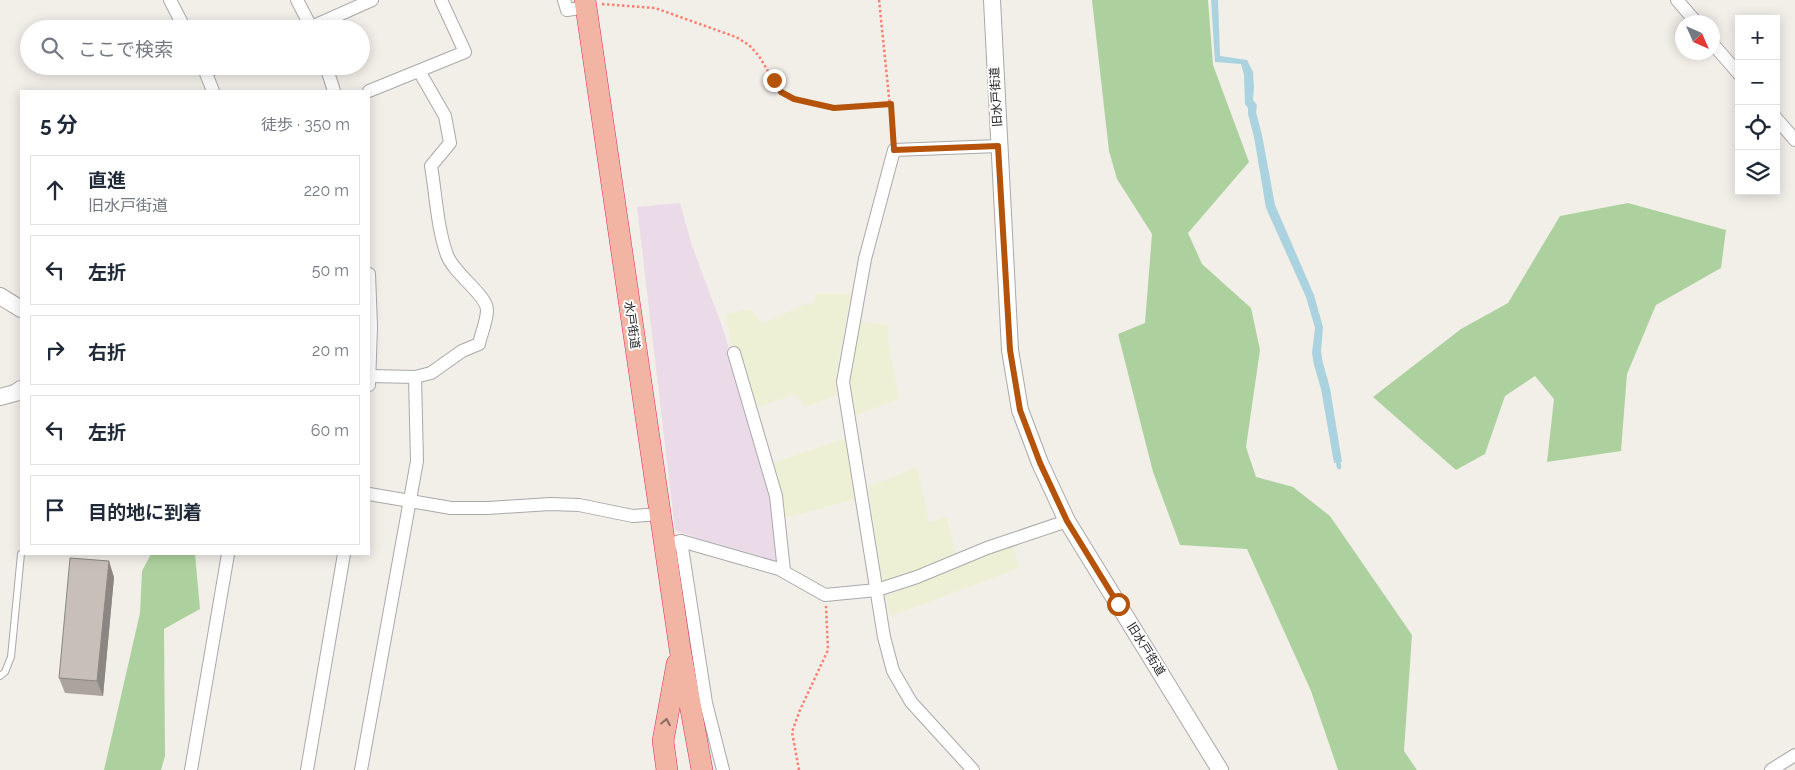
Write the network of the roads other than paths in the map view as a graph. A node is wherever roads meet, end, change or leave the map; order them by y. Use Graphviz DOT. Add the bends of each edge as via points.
graph roads {
  1 [pos="170,0"];
  2 [pos="298,0"];
  3 [pos="372,0"];
  4 [pos="441,0"];
  5 [pos="564,0"];
  6 [pos="992,0"];
  7 [pos="1677,0"];
  8 [pos="586,4"];
  9 [pos="1690,15"];
  10 [pos="180,20"];
  11 [pos="307,20"];
  12 [pos="328,20"];
  13 [pos="1720,52"];
  14 [pos="1735,69"];
  15 [pos="419,71"];
  16 [pos="207,75"];
  17 [pos="329,75"];
  18 [pos="213,90"];
  19 [pos="334,90"];
  20 [pos="370,91"];
  21 [pos="1780,123"];
  22 [pos="1795,140"];
  23 [pos="998,146"];
  24 [pos="0,296"];
  25 [pos="370,300"];
  26 [pos="20,308"];
  27 [pos="734,353"];
  28 [pos="370,354"];
  29 [pos="415,377"];
  30 [pos="370,381"];
  31 [pos="20,390"];
  32 [pos="0,397"];
  33 [pos="370,494"];
  34 [pos="409,502"];
  35 [pos="660,514"];
  36 [pos="1067,521"];
  37 [pos="673,543"];
  38 [pos="21,555"];
  39 [pos="228,555"];
  40 [pos="344,555"];
  41 [pos="784,571"];
  42 [pos="877,590"];
  43 [pos="680,650"];
  44 [pos="0,676"];
  45 [pos="1795,755"];
  46 [pos="191,770"];
  47 [pos="307,770"];
  48 [pos="361,770"];
  49 [pos="667,770"];
  50 [pos="702,770"];
  51 [pos="723,770"];
  52 [pos="973,770"];
  53 [pos="1220,770"];
  54 [pos="1771,770"];
  1 -- 10 [label="street"];
  2 -- 11 [label="street"];
  3 -- 12 [label="street"];
  4 -- 15 [label="street" via="465,52"];
  5 -- 8 [label="street" via="567,10"];
  6 -- 23 [label="street, 旧水戸街道"];
  7 -- 9 [label="street"];
  8 -- 35 [label="highway, 水戸街道"];
  13 -- 14 [label="street"];
  15 -- 20 [label="street"];
  15 -- 29 [label="street" via="445,116 450,143 431,166 442,241 456,271 484,299 487,310 479,344 462,351 431,373"];
  16 -- 18 [label="street"];
  17 -- 19 [label="street"];
  21 -- 22 [label="street"];
  23 -- 36 [label="street, 旧水戸街道" via="1010,350 1020,410"];
  23 -- 42 [label="street" via="894,150 865,259 842,382"];
  24 -- 26 [label="street"];
  25 -- 28 [label="street"];
  27 -- 41 [label="street" via="776,496"];
  29 -- 30 [label="street"];
  29 -- 34 [label="street" via="417,461"];
  31 -- 32 [label="street"];
  33 -- 34 [label="street"];
  34 -- 35 [label="street" via="451,508 579,505 633,516"];
  34 -- 48 [label="street"];
  35 -- 37 [label="highway, 水戸街道"];
  36 -- 42 [label="street"];
  36 -- 53 [label="street, 旧水戸街道"];
  37 -- 41 [label="street"];
  37 -- 43 [label="highway, 水戸街道"];
  37 -- 51 [label="street"];
  38 -- 44 [label="lane" via="11,657 6,672"];
  39 -- 46 [label="street"];
  40 -- 47 [label="street"];
  41 -- 42 [label="street" via="825,595"];
  42 -- 52 [label="street" via="893,670 911,702"];
  49 -- 43 [label="highway, one-way" via="663,740"];
  43 -- 50 [label="highway, 水戸街道"];
  45 -- 54 [label="street"];
}
